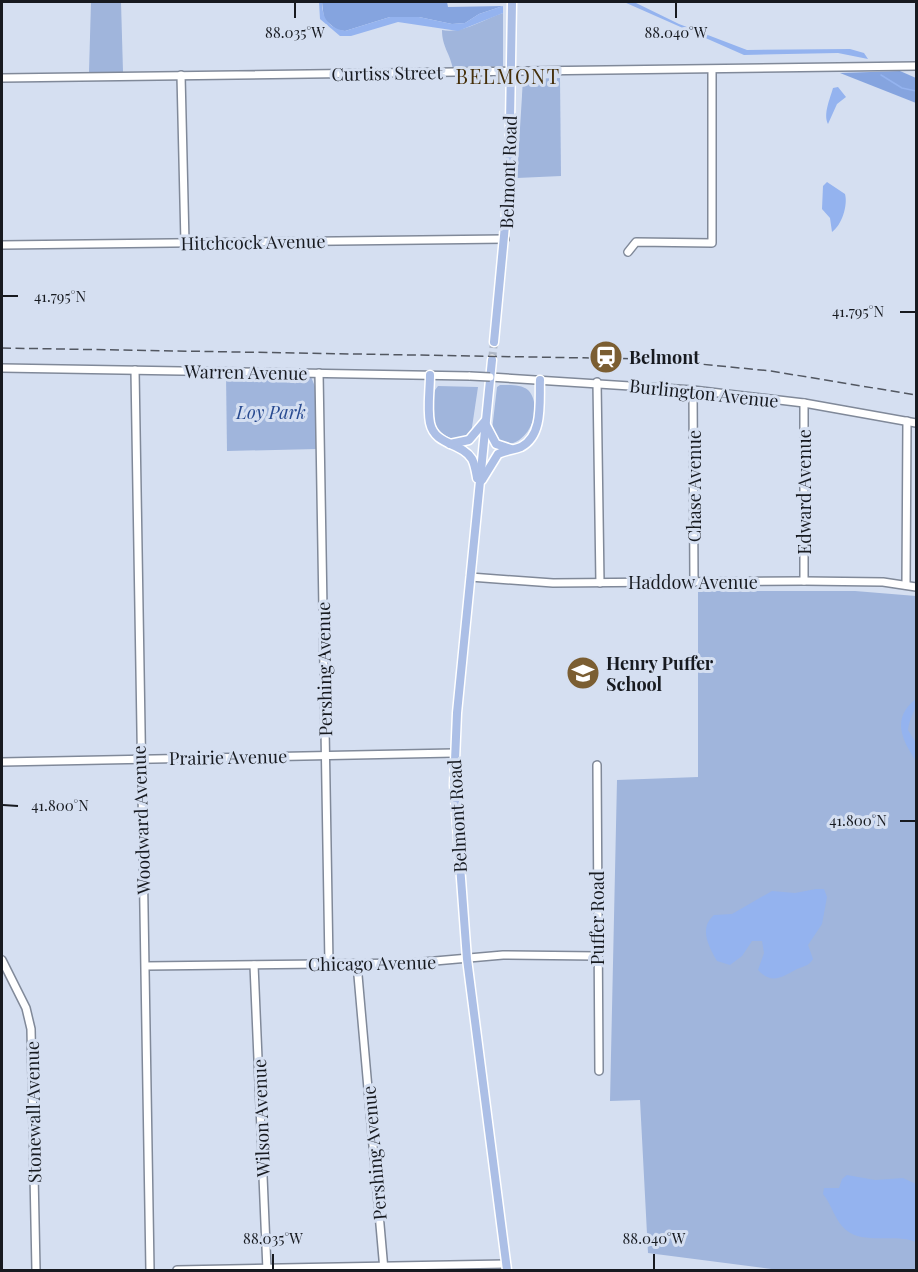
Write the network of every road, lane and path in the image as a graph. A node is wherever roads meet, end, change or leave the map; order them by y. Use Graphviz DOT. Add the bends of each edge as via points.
graph roads {
  1 [pos="512,2"];
  2 [pos="916,66"];
  3 [pos="712,70"];
  4 [pos="512,71"];
  5 [pos="181,75"];
  6 [pos="2,78"];
  7 [pos="505,239"];
  8 [pos="185,243"];
  9 [pos="2,245"];
  10 [pos="628,252"];
  11 [pos="494,342"];
  12 [pos="492,360"];
  13 [pos="2,368"];
  14 [pos="135,370"];
  15 [pos="319,373"];
  16 [pos="430,375"];
  17 [pos="490,377"];
  18 [pos="540,380"];
  19 [pos="597,382"];
  20 [pos="693,390"];
  21 [pos="804,403"];
  22 [pos="485,421"];
  23 [pos="907,421"];
  24 [pos="916,423"];
  25 [pos="450,444"];
  26 [pos="514,449"];
  27 [pos="479,486"];
  28 [pos="470,577"];
  29 [pos="694,582"];
  30 [pos="804,582"];
  31 [pos="600,583"];
  32 [pos="906,585"];
  33 [pos="916,587"];
  34 [pos="454,753"];
  35 [pos="326,755"];
  36 [pos="139,759"];
  37 [pos="2,762"];
  38 [pos="597,765"];
  39 [pos="597,956"];
  40 [pos="467,959"];
  41 [pos="2,960"];
  42 [pos="329,964"];
  43 [pos="357,964"];
  44 [pos="254,965"];
  45 [pos="146,966"];
  46 [pos="599,1071"];
  47 [pos="506,1267"];
  48 [pos="384,1269"];
  49 [pos="36,1270"];
  50 [pos="150,1270"];
  51 [pos="177,1270"];
  52 [pos="267,1270"];
  1 -- 4 [label="main road, Belmont Road"];
  2 -- 3 [label="street, Curtiss Street"];
  3 -- 4 [label="street, Curtiss Street"];
  3 -- 10 [label="street" via="712,243 636,242"];
  4 -- 5 [label="street, Curtiss Street"];
  4 -- 7 [label="main road, Belmont Road"];
  5 -- 6 [label="street, Curtiss Street"];
  5 -- 8 [label="street"];
  7 -- 8 [label="street, Hitchcock Avenue"];
  7 -- 11 [label="main road, Belmont Road"];
  8 -- 9 [label="street, Hitchcock Avenue"];
  12 -- 22 [label="main road, Belmont Road"];
  13 -- 14 [label="street, Warren Avenue"];
  14 -- 15 [label="street, Warren Avenue"];
  14 -- 36 [label="street, Woodward Avenue"];
  15 -- 16 [label="street, Warren Avenue"];
  15 -- 35 [label="street, Pershing Avenue"];
  16 -- 17 [label="street, Warren Avenue, bridge"];
  16 -- 25 [label="main road" via="429,422 439,438"];
  17 -- 18 [label="street, Burlington Avenue"];
  18 -- 19 [label="street, Burlington Avenue"];
  18 -- 26 [label="main road" via="536,431 528,442"];
  19 -- 20 [label="street, Burlington Avenue"];
  19 -- 31 [label="street"];
  20 -- 21 [label="street, Burlington Avenue"];
  20 -- 29 [label="street, Chase Avenue"];
  21 -- 23 [label="street, Burlington Avenue"];
  21 -- 30 [label="street, Edward Avenue"];
  22 -- 25 [label="main road" via="469,440"];
  22 -- 26 [label="main road" via="493,441"];
  22 -- 27 [label="main road, Belmont Road"];
  23 -- 24 [label="street, Burlington Avenue"];
  23 -- 32 [label="street"];
  25 -- 27 [label="main road" via="471,458"];
  26 -- 27 [label="main road" via="494,459"];
  27 -- 28 [label="main road, Belmont Road"];
  28 -- 31 [label="street, Haddow Avenue"];
  28 -- 34 [label="main road, Belmont Road"];
  29 -- 30 [label="street, Haddow Avenue"];
  29 -- 31 [label="street, Haddow Avenue"];
  30 -- 32 [label="street, Haddow Avenue"];
  32 -- 33 [label="street, Haddow Avenue"];
  34 -- 35 [label="street, Prairie Avenue"];
  34 -- 40 [label="main road, Belmont Road" via="455,826"];
  35 -- 36 [label="street, Prairie Avenue"];
  35 -- 42 [label="street, Pershing Avenue"];
  36 -- 37 [label="street, Prairie Avenue"];
  36 -- 45 [label="street, Woodward Avenue"];
  38 -- 39 [label="street, Puffer Road"];
  39 -- 40 [label="street, Chicago Avenue" via="503,955"];
  39 -- 46 [label="street, Puffer Road"];
  40 -- 43 [label="street, Chicago Avenue"];
  40 -- 47 [label="main road, Belmont Road"];
  41 -- 49 [label="street, Stonewall Avenue" via="26,1008 31,1029"];
  42 -- 43 [label="street, Chicago Avenue"];
  42 -- 44 [label="street, Chicago Avenue"];
  43 -- 48 [label="street, Pershing Avenue"];
  44 -- 45 [label="street, Chicago Avenue"];
  44 -- 52 [label="street, Wilson Avenue"];
  45 -- 50 [label="street, Woodward Avenue"];
  47 -- 48 [label="street"];
  48 -- 52 [label="street"];
  51 -- 52 [label="street"];
}
